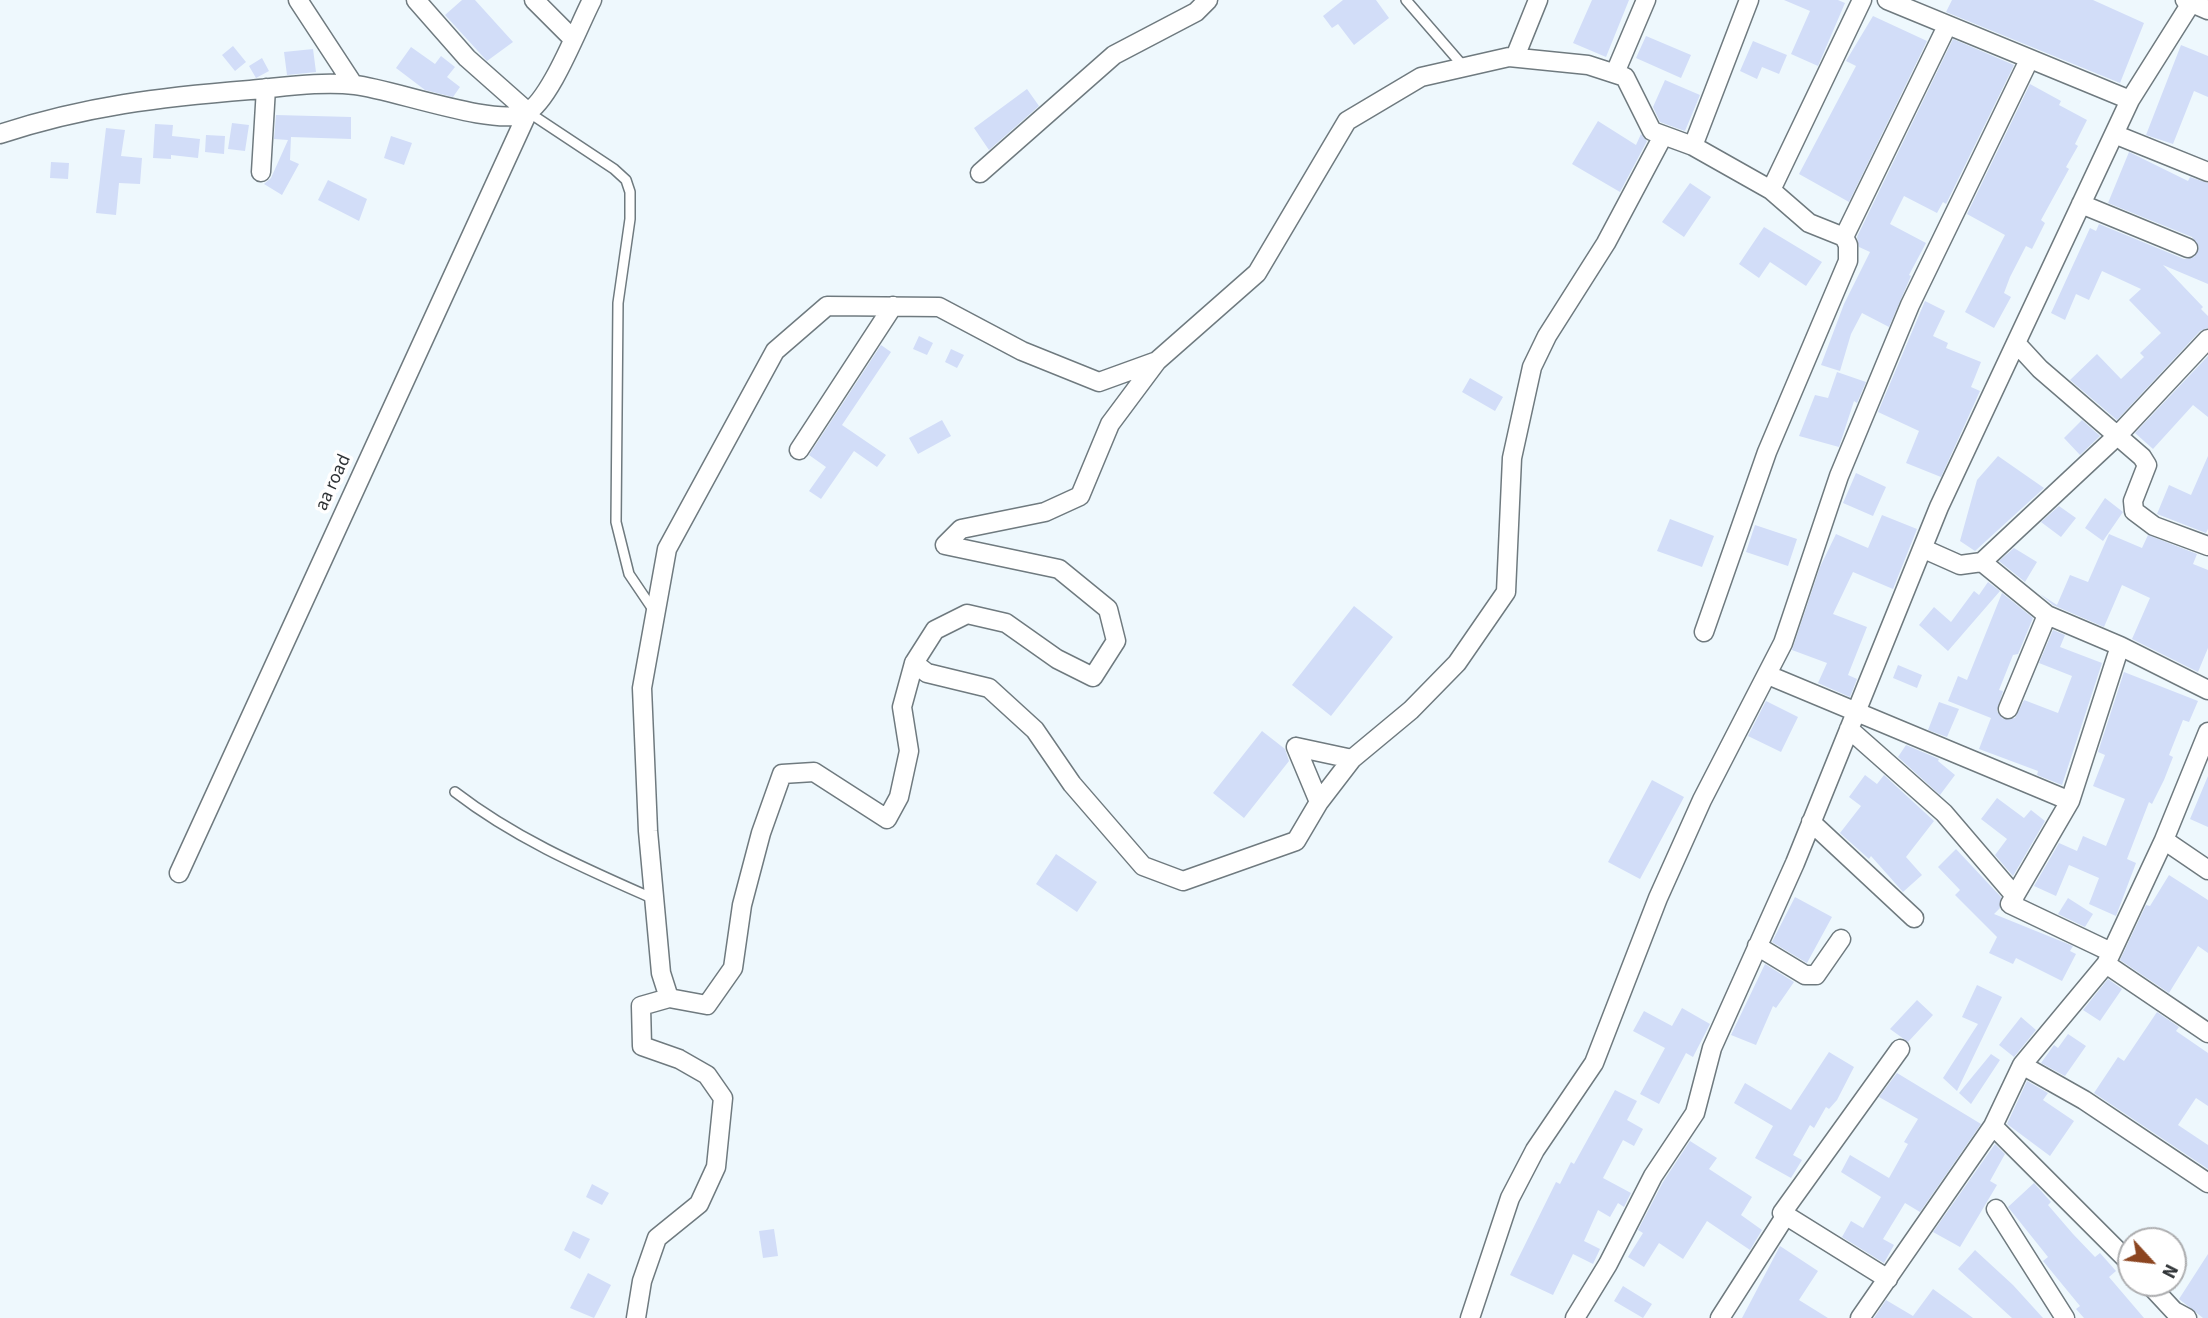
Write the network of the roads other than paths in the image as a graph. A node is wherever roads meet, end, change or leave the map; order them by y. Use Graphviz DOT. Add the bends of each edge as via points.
graph roads {
  1 [pos="299,0"];
  2 [pos="415,0"];
  3 [pos="534,0"];
  4 [pos="592,0"];
  5 [pos="1208,0"];
  6 [pos="1406,0"];
  7 [pos="1538,0"];
  8 [pos="1646,0"];
  9 [pos="1749,0"];
  10 [pos="1862,0"];
  11 [pos="1887,0"];
  12 [pos="2194,3"];
  13 [pos="1947,26"];
  14 [pos="572,38"];
  15 [pos="1515,57"];
  16 [pos="2029,60"];
  17 [pos="1464,67"];
  18 [pos="1615,73"];
  19 [pos="353,85"];
  20 [pos="266,88"];
  21 [pos="2130,100"];
  22 [pos="528,112"];
  23 [pos="0,134"];
  24 [pos="2115,134"];
  25 [pos="1662,136"];
  26 [pos="1693,146"];
  27 [pos="261,172"];
  28 [pos="2208,172"];
  29 [pos="981,173"];
  30 [pos="1771,190"];
  31 [pos="2081,204"];
  32 [pos="1844,237"];
  33 [pos="2188,248"];
  34 [pos="893,306"];
  35 [pos="2208,339"];
  36 [pos="2016,343"];
  37 [pos="1157,361"];
  38 [pos="2118,435"];
  39 [pos="799,450"];
  40 [pos="2208,546"];
  41 [pos="1924,549"];
  42 [pos="1982,562"];
  43 [pos="655,613"];
  44 [pos="2047,615"];
  45 [pos="1704,632"];
  46 [pos="2120,646"];
  47 [pos="914,663"];
  48 [pos="1768,675"];
  49 [pos="2208,690"];
  50 [pos="2008,709"];
  51 [pos="1856,711"];
  52 [pos="1849,729"];
  53 [pos="2208,732"];
  54 [pos="1352,759"];
  55 [pos="454,792"];
  56 [pos="2070,801"];
  57 [pos="1319,802"];
  58 [pos="1811,822"];
  59 [pos="2164,840"];
  60 [pos="2208,870"];
  61 [pos="179,873"];
  62 [pos="2015,896"];
  63 [pos="654,899"];
  64 [pos="1914,918"];
  65 [pos="1841,939"];
  66 [pos="1757,946"];
  67 [pos="2109,958"];
  68 [pos="669,998"];
  69 [pos="2208,1033"];
  70 [pos="1900,1049"];
  71 [pos="2022,1065"];
  72 [pos="1993,1126"];
  73 [pos="2208,1183"];
  74 [pos="1996,1209"];
  75 [pos="1786,1215"];
  76 [pos="2117,1250"];
  77 [pos="1888,1279"];
  78 [pos="2161,1297"];
  79 [pos="636,1318"];
  80 [pos="1469,1318"];
  81 [pos="1575,1318"];
  82 [pos="1720,1318"];
  83 [pos="1860,1318"];
  84 [pos="2065,1318"];
  85 [pos="2187,1318"];
  1 -- 19 [label="street"];
  2 -- 22 [label="street" via="467,58"];
  3 -- 14 [label="street"];
  4 -- 14 [label="street, aa road"];
  5 -- 29 [label="street" via="1196,12 1114,55"];
  6 -- 17 [label="lane"];
  7 -- 15 [label="street"];
  8 -- 18 [label="street"];
  9 -- 26 [label="street"];
  10 -- 30 [label="street"];
  11 -- 13 [label="street"];
  12 -- 21 [label="street"];
  13 -- 16 [label="street"];
  13 -- 32 [label="street"];
  14 -- 22 [label="street, aa road" via="545,97"];
  15 -- 17 [label="street"];
  15 -- 18 [label="street" via="1588,65"];
  16 -- 21 [label="street"];
  16 -- 48 [label="street" via="1910,305 1839,476"];
  17 -- 37 [label="street" via="1421,77 1347,121 1257,273"];
  18 -- 25 [label="street" via="1625,76 1652,131"];
  19 -- 20 [label="street"];
  19 -- 22 [label="street" via="479,113 511,116"];
  20 -- 23 [label="street" via="121,102"];
  20 -- 27 [label="street"];
  21 -- 24 [label="street"];
  22 -- 43 [label="lane" via="614,169 626,180 630,192 618,303 616,522 629,574"];
  22 -- 61 [label="street, aa road"];
  24 -- 28 [label="street"];
  24 -- 31 [label="street"];
  25 -- 26 [label="street"];
  25 -- 54 [label="street" via="1606,243 1532,367 1512,458 1506,592 1457,663 1411,710"];
  26 -- 30 [label="street"];
  30 -- 32 [label="street" via="1809,223"];
  31 -- 33 [label="street"];
  31 -- 36 [label="street"];
  32 -- 45 [label="street" via="1849,245 1848,261 1767,452"];
  34 -- 37 [label="street" via="939,307 1022,351 1099,382"];
  34 -- 39 [label="street"];
  34 -- 43 [label="street" via="827,306 775,351 667,549"];
  35 -- 38 [label="street"];
  36 -- 38 [label="street"];
  36 -- 41 [label="street"];
  37 -- 47 [label="street" via="1110,424 1080,496 1045,512 961,529 945,545 1059,569 1108,609 1116,641 1093,677 1057,659 1006,623 967,614 935,630"];
  38 -- 40 [label="street" via="2147,465 2134,510 2154,526"];
  38 -- 42 [label="street"];
  41 -- 42 [label="street" via="1960,565"];
  41 -- 51 [label="street"];
  42 -- 44 [label="street"];
  43 -- 63 [label="street" via="642,688"];
  44 -- 46 [label="street"];
  44 -- 50 [label="street"];
  46 -- 49 [label="street"];
  46 -- 56 [label="street"];
  47 -- 57 [label="street" via="927,673 989,688 1035,730 1072,784 1143,866 1183,880 1296,841"];
  47 -- 68 [label="street" via="902,706 909,751 899,797 887,819 814,772 782,774 742,905 733,968 708,1005"];
  48 -- 51 [label="street"];
  48 -- 80 [label="street" via="1702,800 1594,1063 1535,1150 1510,1198"];
  51 -- 52 [label="street"];
  51 -- 56 [label="street"];
  52 -- 58 [label="street"];
  52 -- 62 [label="street" via="1944,813"];
  53 -- 59 [label="street"];
  54 -- 57 [label="street"];
  54 -- 57 [label="street" via="1296,747"];
  55 -- 63 [label="lane" via="489,819 537,846"];
  56 -- 62 [label="street"];
  58 -- 64 [label="street"];
  58 -- 66 [label="street"];
  59 -- 60 [label="street"];
  59 -- 67 [label="street"];
  62 -- 67 [label="street" via="2010,904"];
  63 -- 68 [label="street"];
  65 -- 66 [label="street" via="1811,976"];
  66 -- 81 [label="street" via="1713,1048 1695,1113 1653,1176"];
  67 -- 69 [label="street"];
  67 -- 71 [label="street"];
  68 -- 79 [label="street" via="641,1006 642,1046 707,1074 723,1098 716,1167 699,1205 657,1238 642,1281"];
  70 -- 75 [label="street" via="1782,1213"];
  71 -- 72 [label="street"];
  71 -- 73 [label="street" via="2084,1100"];
  72 -- 76 [label="street"];
  72 -- 77 [label="street"];
  74 -- 84 [label="street"];
  75 -- 77 [label="street"];
  75 -- 82 [label="street"];
  77 -- 83 [label="street"];
  78 -- 85 [label="street"];
}
